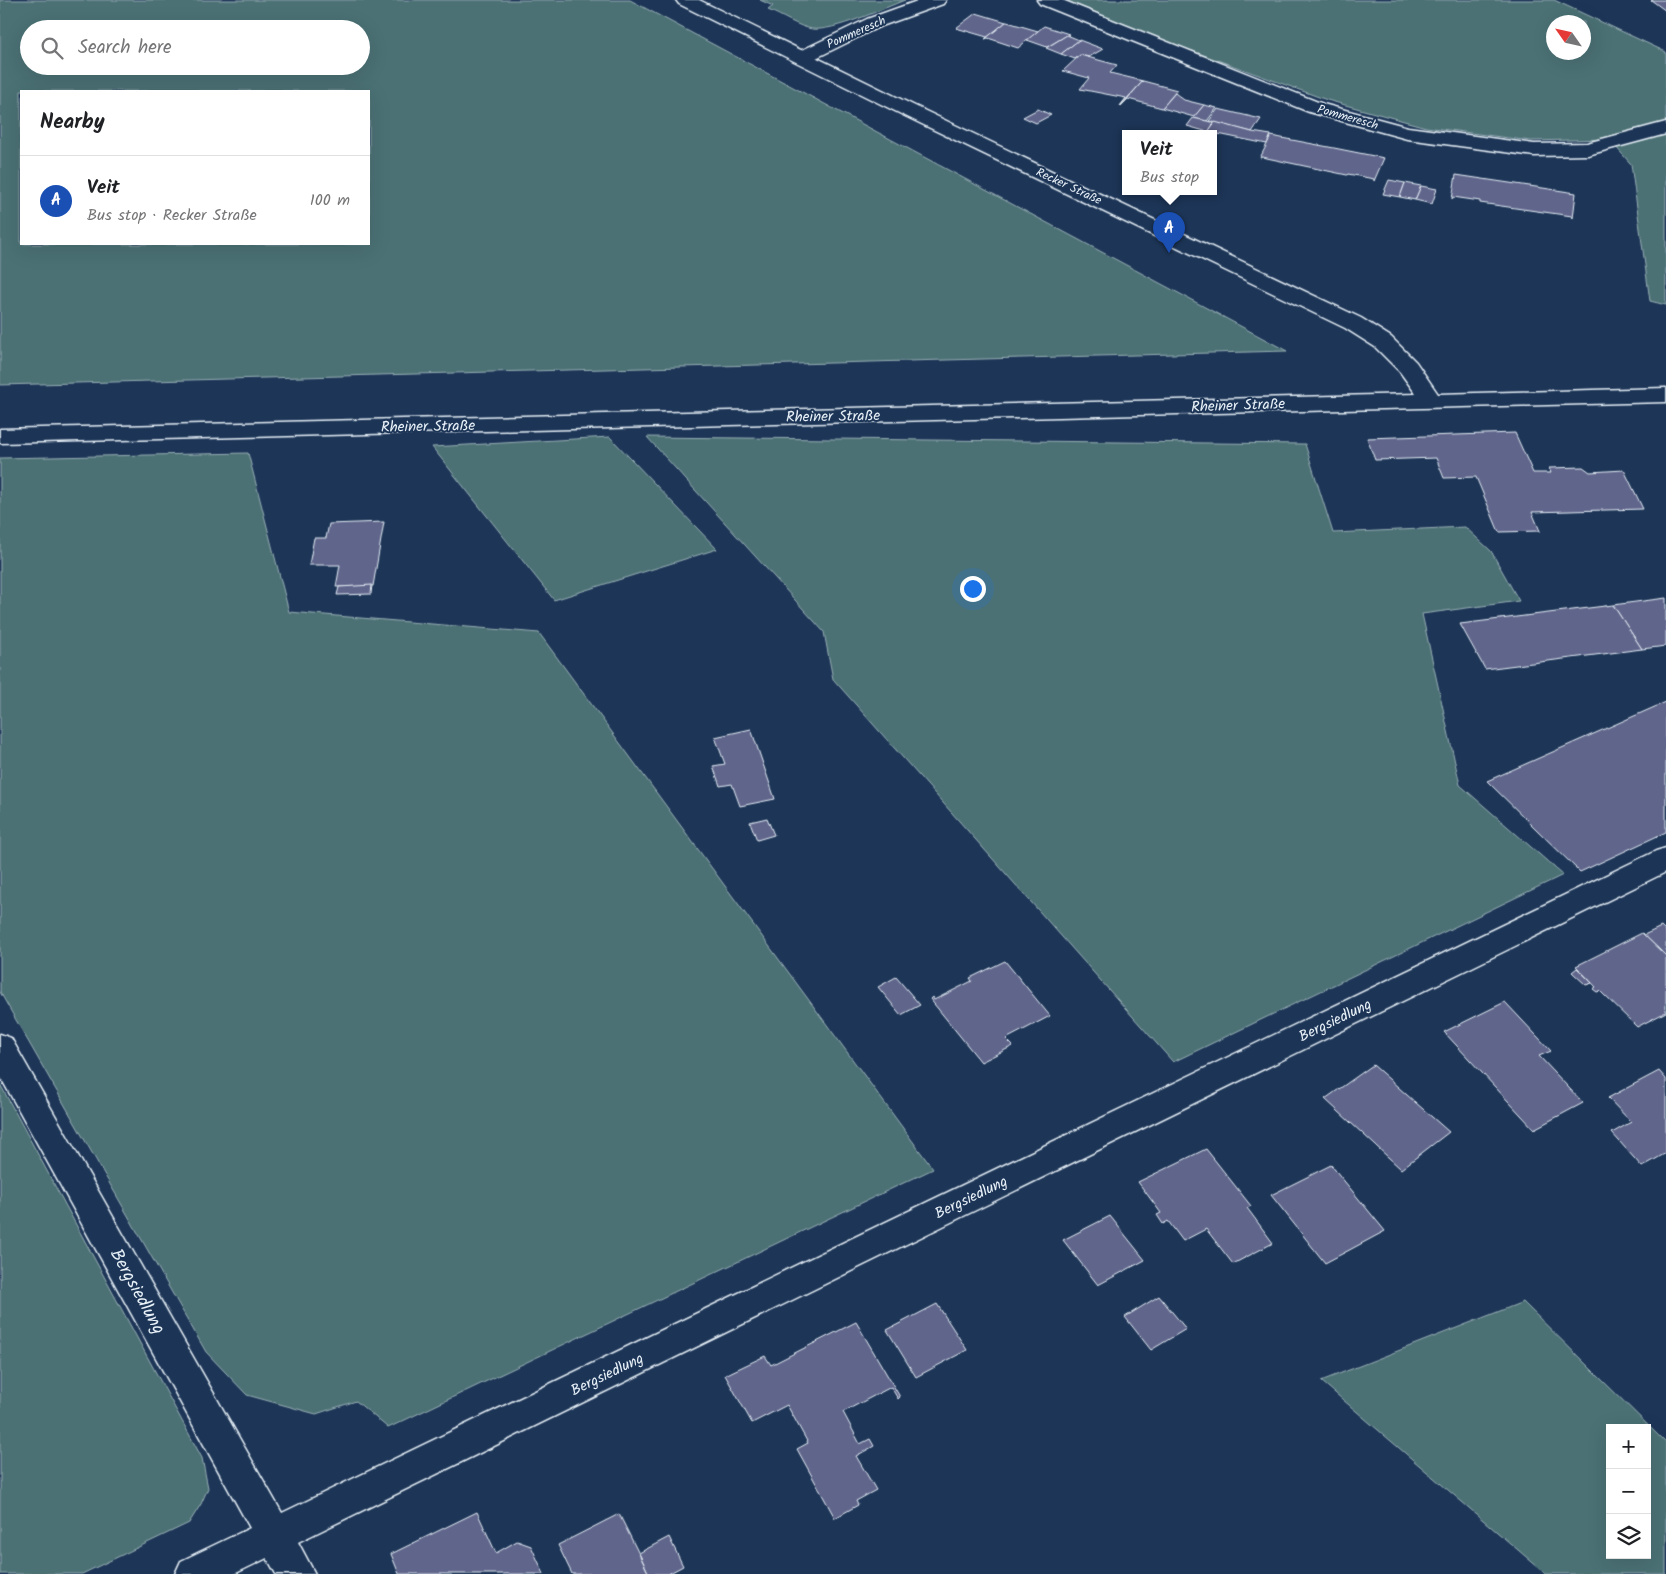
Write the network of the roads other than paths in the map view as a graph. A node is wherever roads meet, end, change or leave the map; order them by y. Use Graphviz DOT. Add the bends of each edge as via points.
graph roads {
  1 [pos="685,0"];
  2 [pos="937,0"];
  3 [pos="1046,0"];
  4 [pos="803,57"];
  5 [pos="1666,128"];
  6 [pos="1666,395"];
  7 [pos="1431,400"];
  8 [pos="0,436"];
  9 [pos="1666,859"];
  10 [pos="0,1047"];
  11 [pos="276,1536"];
  12 [pos="194,1574"];
  13 [pos="296,1574"];
  1 -- 4 [label="main road, Recker Straße"];
  2 -- 4 [label="main road, Pommeresch" via="873,23"];
  3 -- 5 [label="main road, Pommeresch" via="1316,108 1407,133 1534,150 1588,149"];
  4 -- 7 [label="main road, Recker Straße" via="1353,323 1383,342 1408,367"];
  6 -- 7 [label="main road, Rheiner Straße"];
  7 -- 8 [label="main road, Rheiner Straße"];
  9 -- 11 [label="main road, Bergsiedlung"];
  10 -- 11 [label="main road, Bergsiedlung"];
  11 -- 12 [label="main road, Bergsiedlung"];
  11 -- 13 [label="main road, Bergsiedlung"];
}
